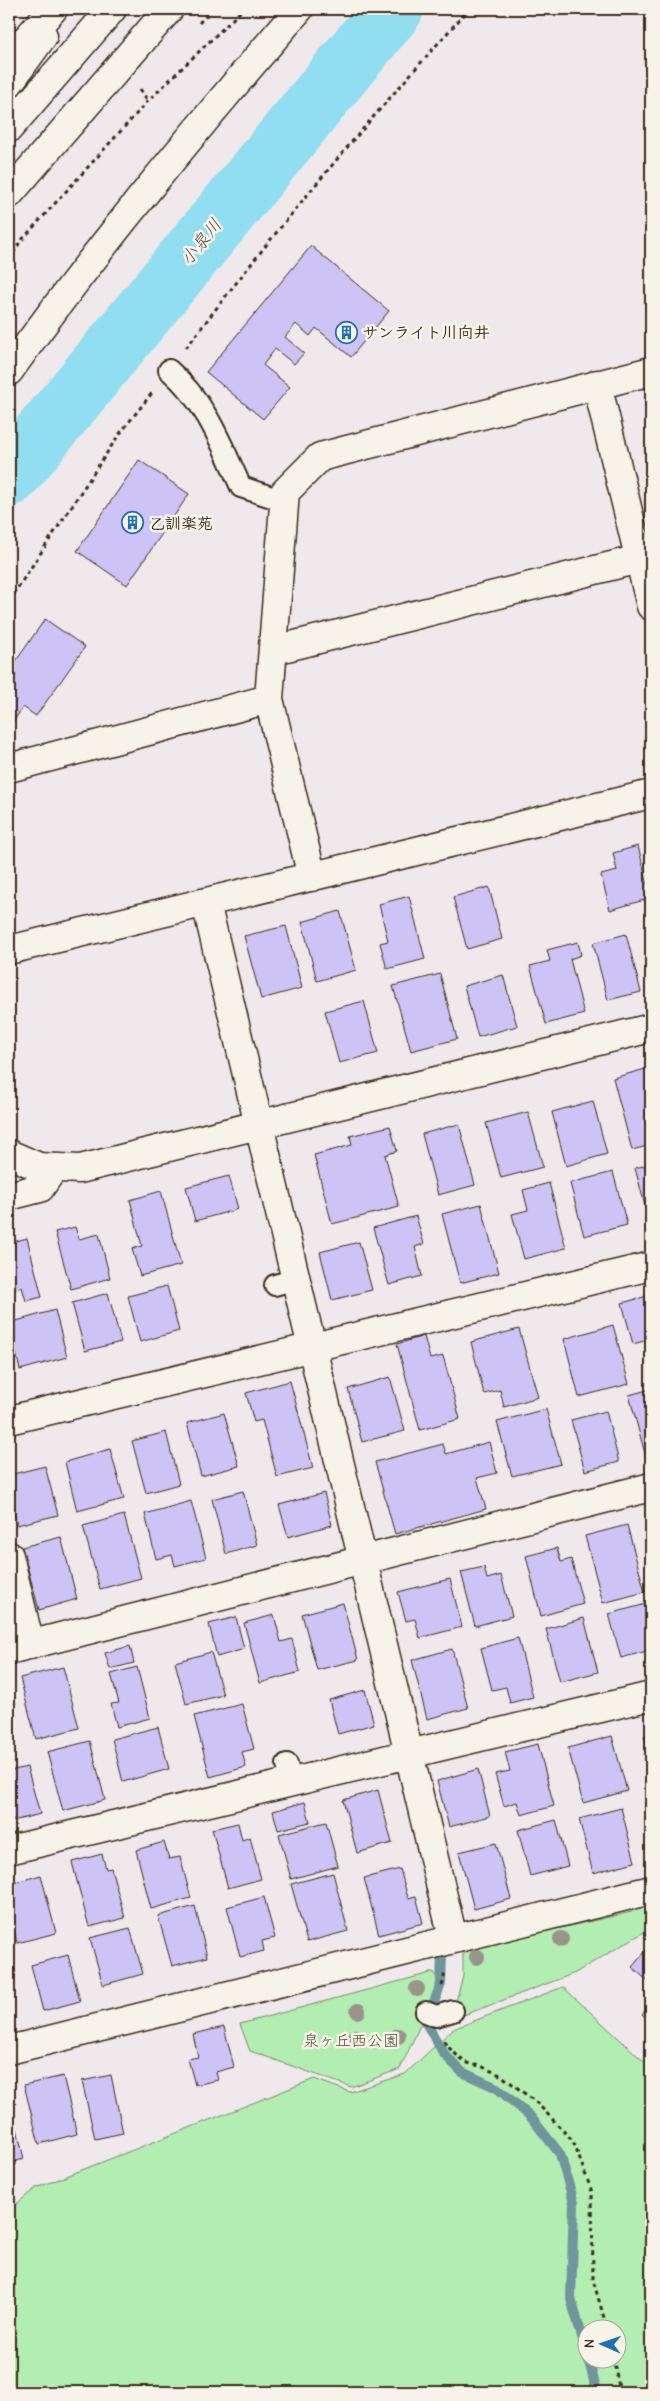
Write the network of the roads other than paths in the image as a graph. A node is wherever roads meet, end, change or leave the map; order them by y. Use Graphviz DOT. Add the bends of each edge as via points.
graph roads {
  1 [pos="38,9"];
  2 [pos="53,9"];
  3 [pos="63,9"];
  4 [pos="112,9"];
  5 [pos="169,9"];
  6 [pos="299,9"];
  7 [pos="9,39"];
  8 [pos="9,60"];
  9 [pos="9,83"];
  10 [pos="9,128"];
  11 [pos="9,194"];
  12 [pos="169,370"];
  13 [pos="9,371"];
  14 [pos="651,372"];
  15 [pos="597,384"];
  16 [pos="284,501"];
  17 [pos="646,558"];
  18 [pos="651,606"];
  19 [pos="274,650"];
  20 [pos="269,700"];
  21 [pos="9,768"];
  22 [pos="651,794"];
  23 [pos="312,877"];
  24 [pos="206,903"];
  25 [pos="9,950"];
  26 [pos="651,1028"];
  27 [pos="259,1125"];
  28 [pos="9,1154"];
  29 [pos="53,1169"];
  30 [pos="9,1196"];
  31 [pos="651,1266"];
  32 [pos="312,1347"];
  33 [pos="9,1420"];
  34 [pos="651,1487"];
  35 [pos="9,1556"];
  36 [pos="363,1560"];
  37 [pos="20,1648"];
  38 [pos="651,1696"];
  39 [pos="409,1754"];
  40 [pos="9,1850"];
  41 [pos="651,1890"];
  42 [pos="453,1938"];
  43 [pos="9,2050"];
  1 -- 7 [label="main road"];
  2 -- 8 [label="main road"];
  3 -- 9 [label="main road"];
  4 -- 10 [label="main road"];
  5 -- 11 [label="main road"];
  6 -- 13 [label="main road" via="66,291"];
  12 -- 16 [label="lane" via="188,387 211,422 241,487"];
  14 -- 15 [label="main road"];
  15 -- 16 [label="main road" via="320,457 284,492"];
  15 -- 17 [label="main road"];
  16 -- 19 [label="main road"];
  17 -- 18 [label="main road"];
  17 -- 19 [label="main road"];
  19 -- 20 [label="main road"];
  20 -- 21 [label="main road"];
  20 -- 23 [label="main road"];
  22 -- 23 [label="main road"];
  23 -- 24 [label="main road"];
  24 -- 25 [label="main road"];
  24 -- 27 [label="main road"];
  26 -- 27 [label="main road"];
  27 -- 29 [label="main road" via="80,1169"];
  27 -- 32 [label="main road" via="286,1282"];
  28 -- 29 [label="main road" via="39,1167"];
  29 -- 30 [label="main road" via="40,1188"];
  31 -- 32 [label="main road"];
  32 -- 33 [label="main road"];
  32 -- 36 [label="main road"];
  34 -- 36 [label="main road"];
  35 -- 37 [label="main road"];
  36 -- 37 [label="main road"];
  36 -- 39 [label="main road"];
  38 -- 39 [label="main road"];
  39 -- 40 [label="main road" via="289,1773"];
  39 -- 42 [label="main road"];
  41 -- 42 [label="main road"];
  42 -- 43 [label="main road"];
}
